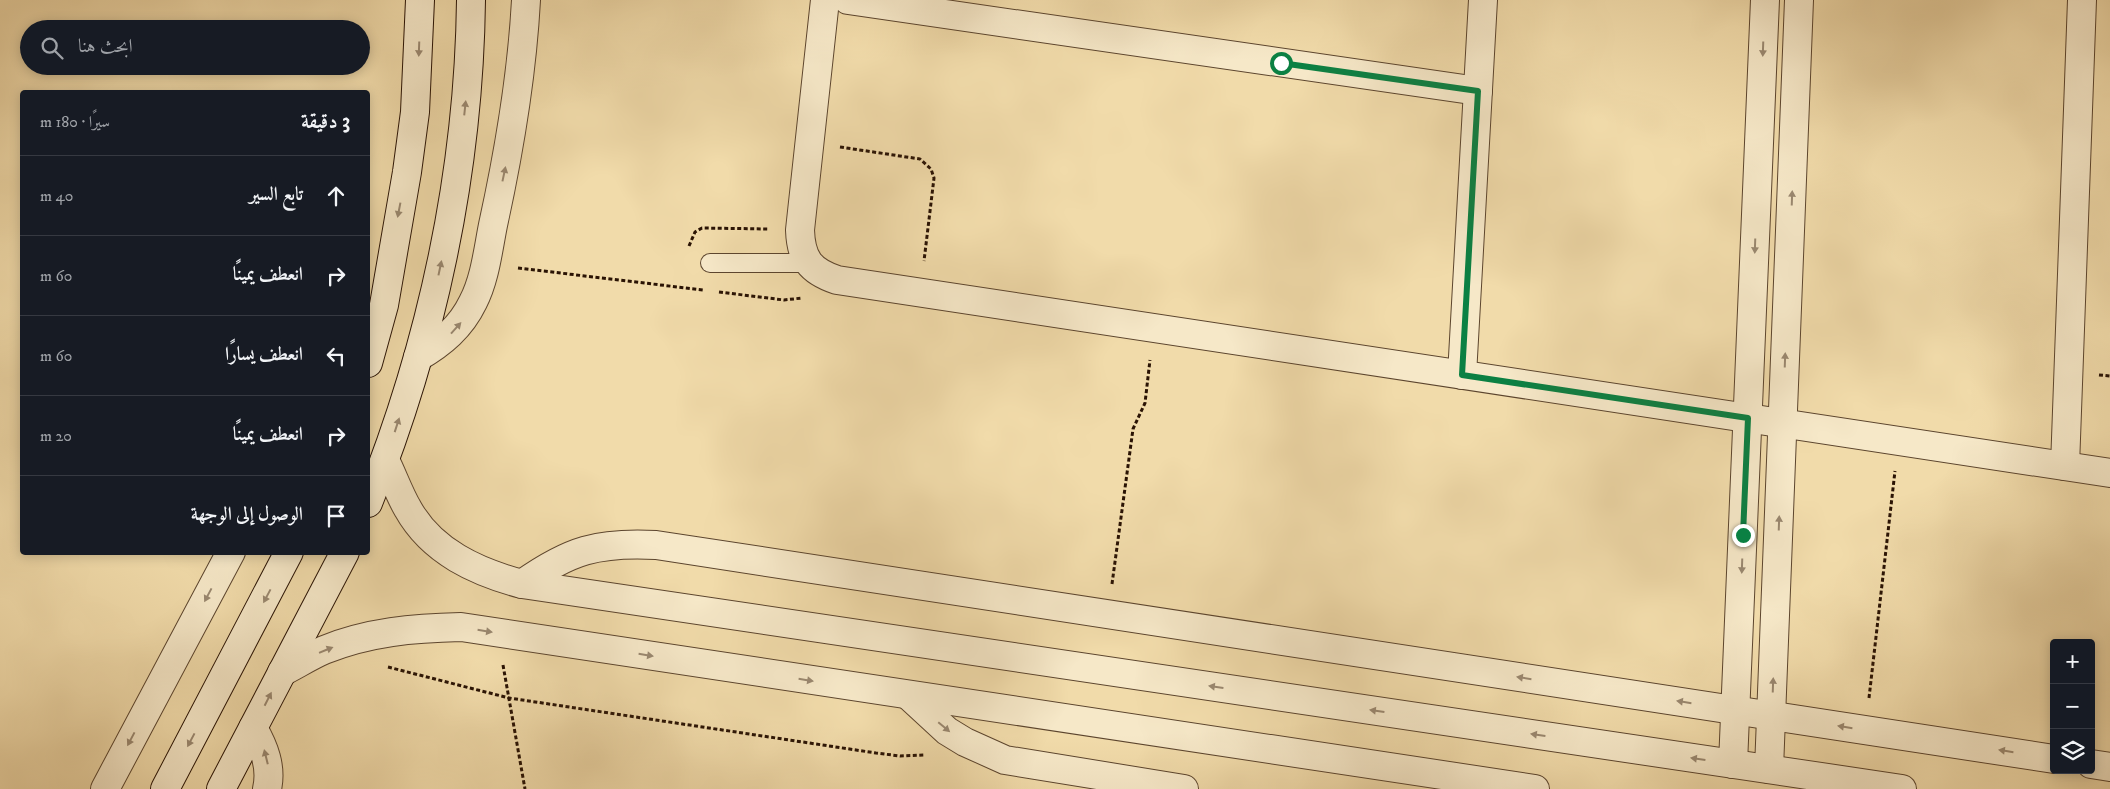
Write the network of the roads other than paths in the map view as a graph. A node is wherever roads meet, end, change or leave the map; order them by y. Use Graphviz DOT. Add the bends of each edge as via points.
graph roads {
  1 [pos="420,0"];
  2 [pos="471,0"];
  3 [pos="526,0"];
  4 [pos="825,0"];
  5 [pos="848,0"];
  6 [pos="1483,0"];
  7 [pos="1765,0"];
  8 [pos="1799,0"];
  9 [pos="2083,0"];
  10 [pos="1478,91"];
  11 [pos="710,263"];
  12 [pos="808,263"];
  13 [pos="376,309"];
  14 [pos="370,350"];
  15 [pos="418,357"];
  16 [pos="1462,375"];
  17 [pos="1748,418"];
  18 [pos="1783,424"];
  19 [pos="385,460"];
  20 [pos="2065,466"];
  21 [pos="2110,473"];
  22 [pos="370,498"];
  23 [pos="229,555"];
  24 [pos="287,555"];
  25 [pos="343,555"];
  26 [pos="522,584"];
  27 [pos="282,672"];
  28 [pos="908,695"];
  29 [pos="1736,710"];
  30 [pos="1772,715"];
  31 [pos="253,728"];
  32 [pos="2050,758"];
  33 [pos="1733,764"];
  34 [pos="2095,765"];
  35 [pos="2110,767"];
  36 [pos="1770,769"];
  37 [pos="105,789"];
  38 [pos="165,789"];
  39 [pos="221,789"];
  40 [pos="267,789"];
  41 [pos="1184,789"];
  42 [pos="1535,789"];
  43 [pos="1902,789"];
  1 -- 13 [label="street, one-way" via="415,112"];
  15 -- 2 [label="street, one-way" via="435,295 459,160"];
  15 -- 3 [label="street, one-way" via="435,348 463,321 474,300 485,264 506,165"];
  4 -- 12 [label="street" via="800,230 800,247"];
  5 -- 10 [label="street"];
  6 -- 10 [label="street"];
  7 -- 17 [label="street, one-way"];
  18 -- 8 [label="street, one-way"];
  9 -- 20 [label="street"];
  10 -- 16 [label="street"];
  11 -- 12 [label="lane"];
  12 -- 16 [label="street" via="821,275 838,280"];
  13 -- 14 [label="street"];
  19 -- 15 [label="street, one-way"];
  16 -- 17 [label="street"];
  17 -- 18 [label="street"];
  17 -- 29 [label="street, one-way"];
  18 -- 20 [label="street"];
  30 -- 18 [label="street, one-way"];
  19 -- 22 [label="street"];
  19 -- 26 [label="street" via="409,511 431,538 458,560 488,575"];
  20 -- 21 [label="street"];
  23 -- 37 [label="street, one-way"];
  24 -- 38 [label="street, one-way"];
  25 -- 27 [label="street"];
  29 -- 26 [label="street, one-way" via="656,545 620,543 584,549 552,563"];
  33 -- 26 [label="street, one-way"];
  27 -- 28 [label="street, one-way" via="324,650 368,636 414,628 452,627"];
  31 -- 27 [label="street, one-way"];
  28 -- 41 [label="street, one-way" via="947,730 992,755 1026,765"];
  28 -- 42 [label="street"];
  29 -- 30 [label="street"];
  29 -- 33 [label="street"];
  32 -- 30 [label="street, one-way"];
  30 -- 36 [label="street"];
  31 -- 39 [label="street"];
  40 -- 31 [label="street, one-way" via="268,764 263,745"];
  33 -- 36 [label="street"];
  34 -- 35 [label="street"];
  36 -- 43 [label="street"];
}
